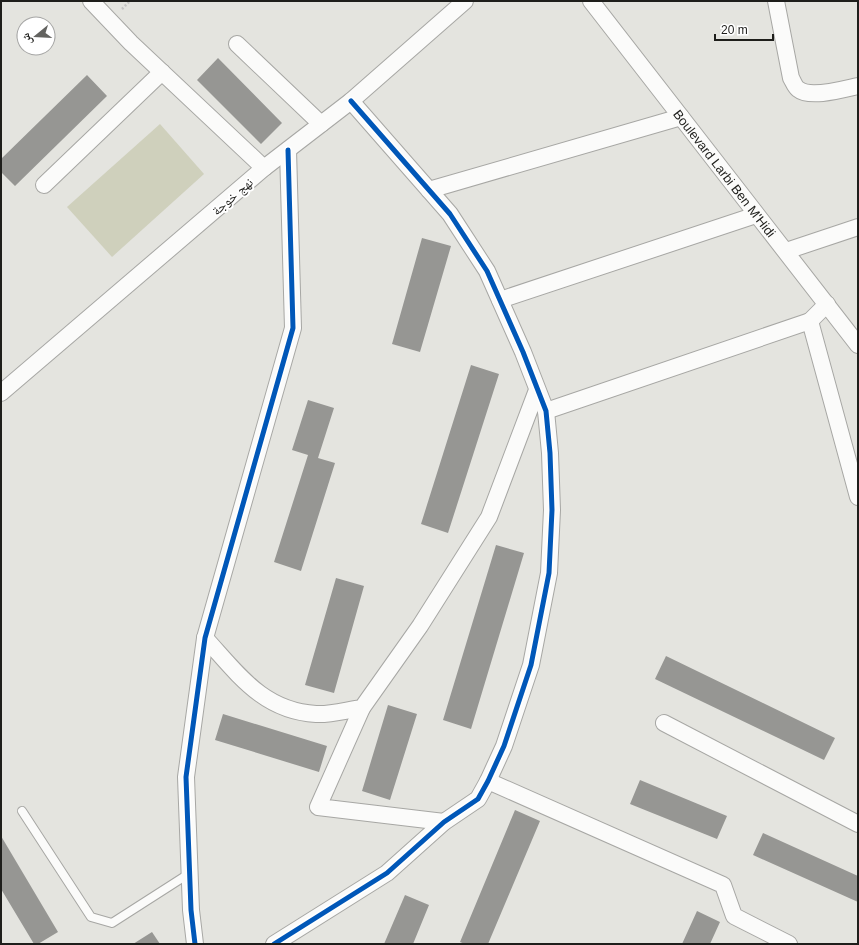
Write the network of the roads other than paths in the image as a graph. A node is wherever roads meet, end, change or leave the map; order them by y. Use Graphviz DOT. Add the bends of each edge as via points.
graph roads {
  1 [pos="91,1"];
  2 [pos="465,1"];
  3 [pos="591,1"];
  4 [pos="776,1"];
  5 [pos="237,44"];
  6 [pos="162,72"];
  7 [pos="858,86"];
  8 [pos="351,101"];
  9 [pos="682,117"];
  10 [pos="321,124"];
  11 [pos="288,150"];
  12 [pos="264,168"];
  13 [pos="44,185"];
  14 [pos="429,190"];
  15 [pos="756,215"];
  16 [pos="858,227"];
  17 [pos="786,251"];
  18 [pos="500,300"];
  19 [pos="827,304"];
  20 [pos="810,321"];
  21 [pos="857,343"];
  22 [pos="537,390"];
  23 [pos="1,393"];
  24 [pos="546,411"];
  25 [pos="858,497"];
  26 [pos="205,638"];
  27 [pos="362,708"];
  28 [pos="664,723"];
  29 [pos="488,781"];
  30 [pos="22,811"];
  31 [pos="444,822"];
  32 [pos="858,824"];
  33 [pos="190,873"];
  34 [pos="195,944"];
  35 [pos="274,944"];
  36 [pos="789,944"];
  1 -- 6 [label="street"];
  2 -- 8 [label="street, نهج خوجة"];
  3 -- 9 [label="street, Boulevard Larbi Ben M'Hidi"];
  4 -- 7 [label="street" via="791,78 798,89 820,93"];
  5 -- 10 [label="street"];
  6 -- 12 [label="street"];
  6 -- 13 [label="street"];
  8 -- 10 [label="street, نهج خوجة"];
  8 -- 14 [label="street"];
  9 -- 14 [label="street"];
  9 -- 15 [label="street, Boulevard Larbi Ben M'Hidi"];
  10 -- 11 [label="street, نهج خوجة"];
  11 -- 12 [label="street, نهج خوجة"];
  11 -- 26 [label="street" via="293,328"];
  12 -- 23 [label="street, نهج خوجة"];
  14 -- 18 [label="street" via="450,214 488,271"];
  15 -- 17 [label="street, Boulevard Larbi Ben M'Hidi"];
  15 -- 18 [label="street"];
  16 -- 17 [label="street"];
  17 -- 19 [label="street, Boulevard Larbi Ben M'Hidi"];
  18 -- 22 [label="street"];
  19 -- 20 [label="street"];
  19 -- 21 [label="street, Boulevard Larbi Ben M'Hidi"];
  20 -- 24 [label="street"];
  20 -- 25 [label="street"];
  22 -- 24 [label="street"];
  22 -- 27 [label="street" via="489,517 420,626"];
  24 -- 29 [label="street" via="552,510 549,572 531,665 504,746"];
  26 -- 27 [label="street" via="262,697 288,709 317,714"];
  26 -- 33 [label="street" via="186,777"];
  27 -- 31 [label="street" via="318,806"];
  28 -- 32 [label="street"];
  29 -- 31 [label="street" via="478,799"];
  29 -- 36 [label="street" via="723,886 734,916"];
  30 -- 33 [label="lane" via="91,917 112,923"];
  31 -- 35 [label="street" via="387,872"];
  33 -- 34 [label="street"];
}
